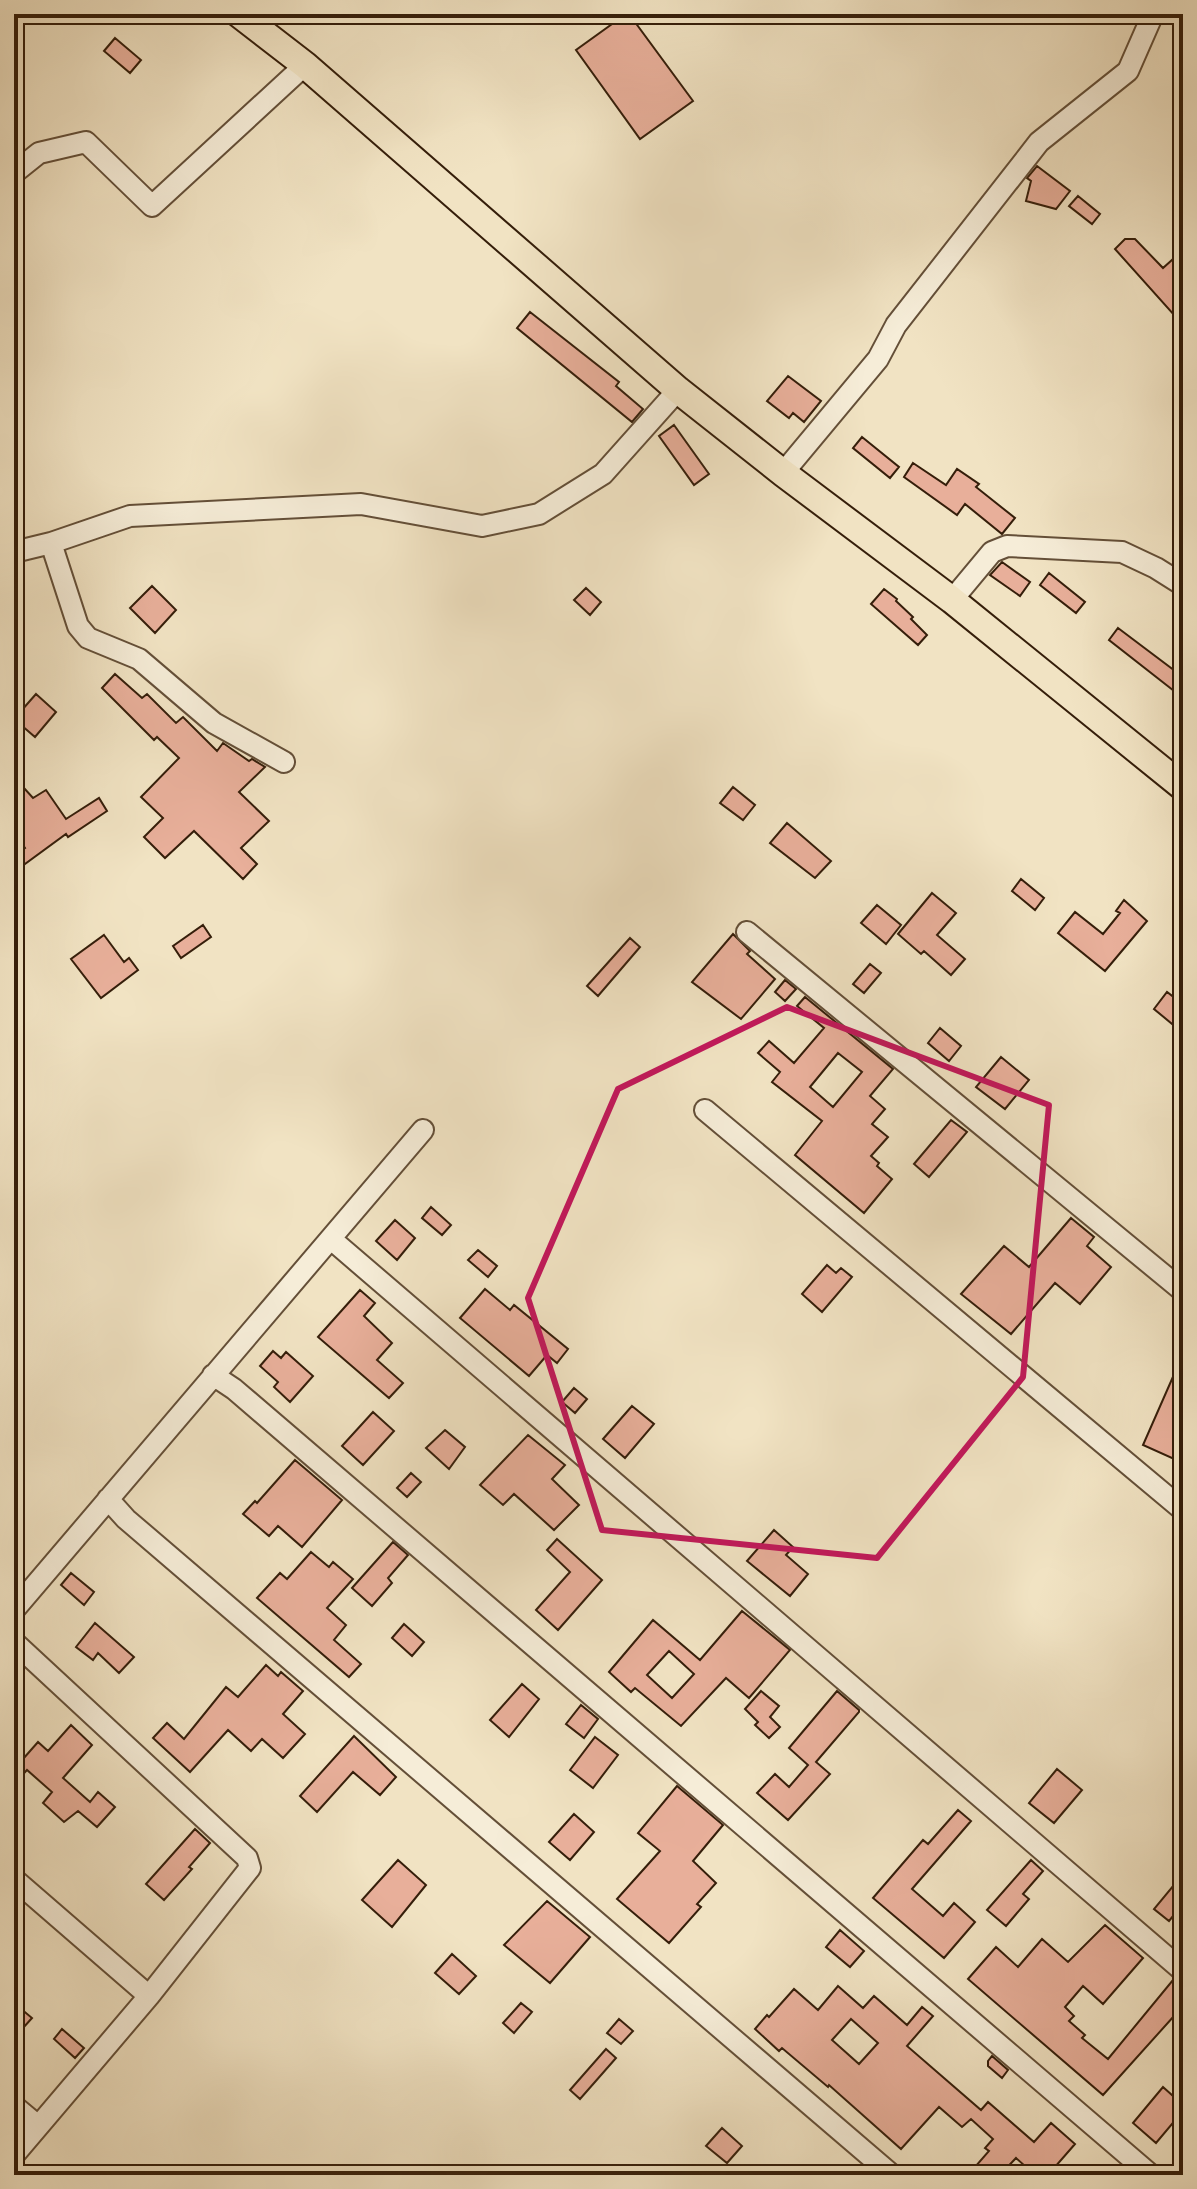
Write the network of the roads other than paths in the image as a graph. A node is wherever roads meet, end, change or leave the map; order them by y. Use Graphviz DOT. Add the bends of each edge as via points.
graph roads {
  1 [pos="239,14"];
  2 [pos="1153,14"];
  3 [pos="305,65"];
  4 [pos="14,173"];
  5 [pos="678,390"];
  6 [pos="783,473"];
  7 [pos="51,543"];
  8 [pos="14,552"];
  9 [pos="1183,585"];
  10 [pos="952,600"];
  11 [pos="284,762"];
  12 [pos="1183,787"];
  13 [pos="747,932"];
  14 [pos="705,1110"];
  15 [pos="423,1130"];
  16 [pos="331,1239"];
  17 [pos="1183,1291"];
  18 [pos="213,1375"];
  19 [pos="108,1499"];
  20 [pos="1183,1509"];
  21 [pos="14,1610"];
  22 [pos="14,1642"];
  23 [pos="14,1879"];
  24 [pos="1183,1971"];
  25 [pos="149,1996"];
  26 [pos="14,2106"];
  27 [pos="38,2126"];
  28 [pos="14,2155"];
  29 [pos="892,2175"];
  30 [pos="1151,2175"];
  1 -- 3 [label="main road"];
  2 -- 6 [label="street" via="1128,71 1039,142 896,325 878,359"];
  3 -- 4 [label="street" via="152,206 86,142 39,153"];
  3 -- 5 [label="main road"];
  5 -- 6 [label="main road"];
  5 -- 7 [label="street" via="603,474 539,514 482,526 361,504 130,516"];
  6 -- 10 [label="main road"];
  7 -- 8 [label="street"];
  7 -- 11 [label="street" via="78,626 88,638 139,659 214,723"];
  9 -- 10 [label="street" via="1122,552 1007,546 992,552"];
  10 -- 12 [label="main road"];
  13 -- 17 [label="street"];
  14 -- 20 [label="street"];
  15 -- 16 [label="street"];
  16 -- 18 [label="street"];
  16 -- 24 [label="street"];
  18 -- 19 [label="street"];
  18 -- 30 [label="street"];
  19 -- 21 [label="street"];
  19 -- 29 [label="street"];
  22 -- 25 [label="street" via="247,1858 245,1878"];
  23 -- 25 [label="street"];
  25 -- 27 [label="street"];
  26 -- 27 [label="street"];
  27 -- 28 [label="street"];
}
